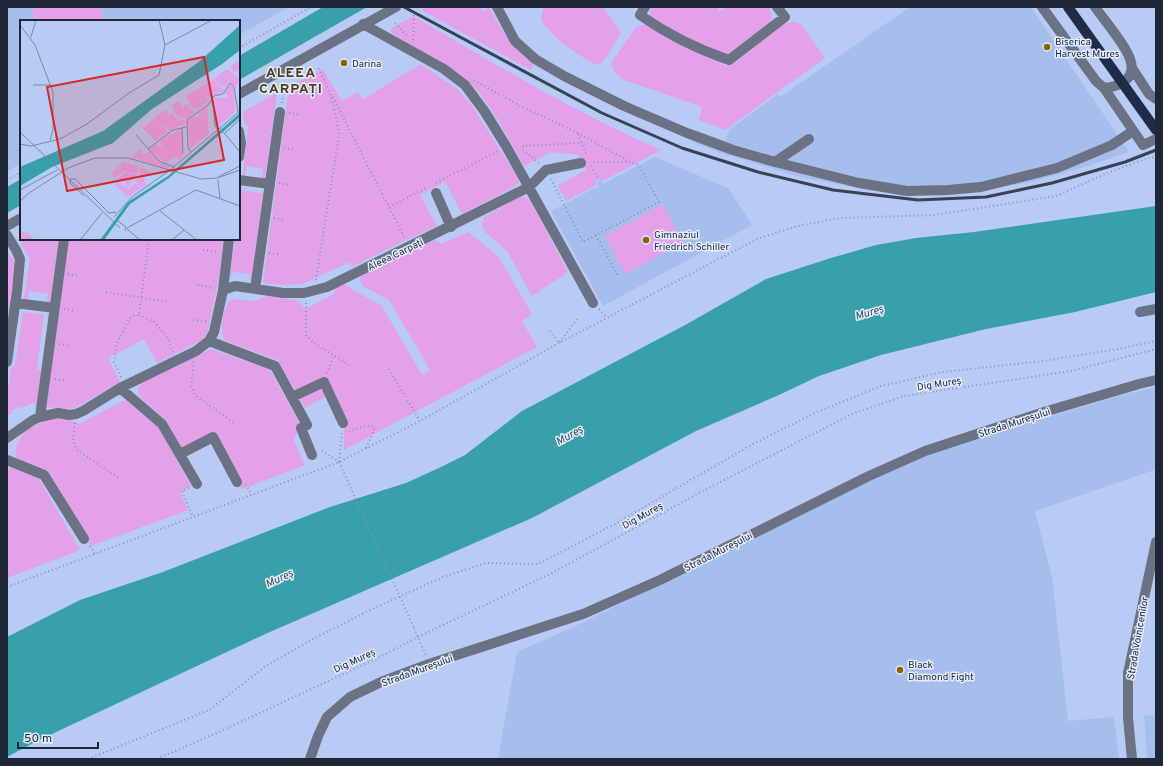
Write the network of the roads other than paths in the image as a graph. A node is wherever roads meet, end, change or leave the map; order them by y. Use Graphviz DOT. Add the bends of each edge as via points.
graph roads {
  1 [pos="396,7"];
  2 [pos="497,7"];
  3 [pos="645,7"];
  4 [pos="777,7"];
  5 [pos="1042,7"];
  6 [pos="1068,7"];
  7 [pos="1095,7"];
  8 [pos="363,24"];
  9 [pos="1132,68"];
  10 [pos="1104,88"];
  11 [pos="240,93"];
  12 [pos="1156,99"];
  13 [pos="280,112"];
  14 [pos="1156,130"];
  15 [pos="1133,131"];
  16 [pos="240,137"];
  17 [pos="1156,139"];
  18 [pos="809,140"];
  19 [pos="240,150"];
  20 [pos="585,162"];
  21 [pos="775,162"];
  22 [pos="240,180"];
  23 [pos="270,184"];
  24 [pos="528,187"];
  25 [pos="436,193"];
  26 [pos="20,219"];
  27 [pos="7,226"];
  28 [pos="451,226"];
  29 [pos="7,235"];
  30 [pos="64,240"];
  31 [pos="229,240"];
  32 [pos="255,289"];
  33 [pos="223,290"];
  34 [pos="593,302"];
  35 [pos="15,303"];
  36 [pos="55,308"];
  37 [pos="1156,309"];
  38 [pos="1140,312"];
  39 [pos="209,341"];
  40 [pos="7,362"];
  41 [pos="1156,380"];
  42 [pos="123,386"];
  43 [pos="292,397"];
  44 [pos="40,417"];
  45 [pos="343,423"];
  46 [pos="7,438"];
  47 [pos="180,454"];
  48 [pos="312,455"];
  49 [pos="7,460"];
  50 [pos="240,481"];
  51 [pos="197,484"];
  52 [pos="84,539"];
  53 [pos="1156,542"];
  54 [pos="310,759"];
  55 [pos="1132,759"];
  1 -- 8 [label="street"];
  2 -- 21 [label="street" via="515,41 535,59 564,76 624,106 688,133"];
  3 -- 4 [label="street" via="640,15 656,26 728,60 785,17"];
  5 -- 10 [label="street" via="1090,74"];
  6 -- 14 [label="main road, bridge"];
  7 -- 9 [label="street" via="1131,59"];
  8 -- 11 [label="street"];
  8 -- 24 [label="street" via="444,69 465,85 506,146"];
  9 -- 10 [label="street" via="1123,84 1114,88"];
  9 -- 12 [label="street" via="1149,94"];
  10 -- 15 [label="street"];
  13 -- 23 [label="street"];
  15 -- 17 [label="street" via="1143,145"];
  15 -- 21 [label="street" via="1112,145 1057,168 982,187 948,190 907,191 873,186"];
  16 -- 19 [label="street"];
  18 -- 21 [label="street"];
  20 -- 24 [label="street, Aleea Carpați" via="546,170"];
  22 -- 23 [label="street"];
  23 -- 32 [label="street"];
  24 -- 28 [label="street, Aleea Carpați"];
  24 -- 34 [label="street"];
  25 -- 28 [label="street"];
  26 -- 27 [label="street"];
  28 -- 32 [label="street, Aleea Carpați" via="327,287 304,293"];
  29 -- 35 [label="street" via="20,259"];
  30 -- 36 [label="street"];
  31 -- 33 [label="street"];
  32 -- 33 [label="street, Aleea Carpați" via="235,286"];
  33 -- 39 [label="street" via="214,332"];
  35 -- 36 [label="street"];
  35 -- 40 [label="street"];
  36 -- 44 [label="street"];
  37 -- 38 [label="street"];
  39 -- 42 [label="street" via="196,351"];
  39 -- 43 [label="street" via="275,366"];
  41 -- 54 [label="street, Strada Mureșului" via="1044,412 925,451 862,479 660,580 583,614 381,682 350,697 327,717"];
  42 -- 44 [label="street" via="76,414"];
  42 -- 47 [label="street" via="162,424"];
  43 -- 45 [label="street" via="324,382"];
  43 -- 48 [label="street" via="307,425 301,428"];
  44 -- 46 [label="street"];
  47 -- 50 [label="street" via="213,437"];
  47 -- 51 [label="street"];
  49 -- 52 [label="street" via="44,475"];
  53 -- 55 [label="street, Strada Voinicenilor" via="1128,673 1128,718"];
}
